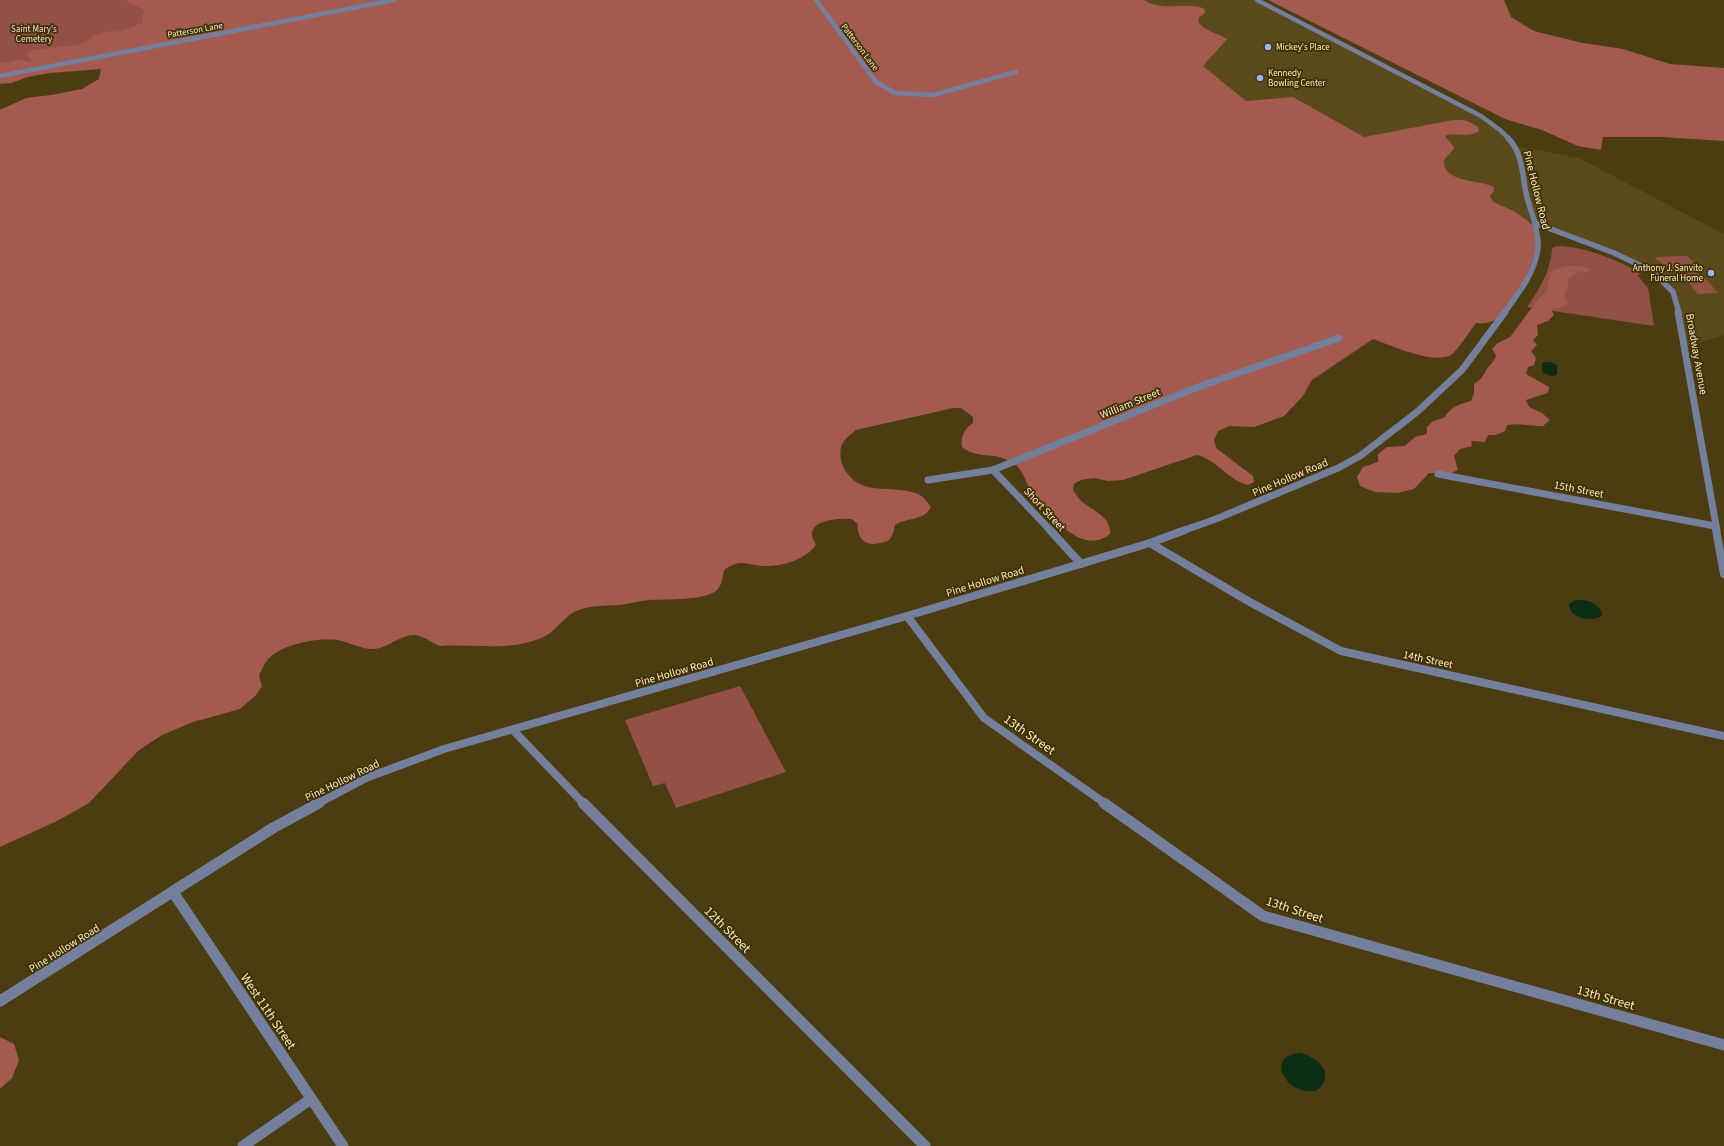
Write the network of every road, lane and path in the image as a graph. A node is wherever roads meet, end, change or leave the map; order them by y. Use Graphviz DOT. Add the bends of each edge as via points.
graph roads {
  1 [pos="394,0"];
  2 [pos="816,0"];
  3 [pos="1257,0"];
  4 [pos="1016,72"];
  5 [pos="0,76"];
  6 [pos="1535,223"];
  7 [pos="1339,338"];
  8 [pos="993,470"];
  9 [pos="1438,474"];
  10 [pos="928,480"];
  11 [pos="1715,526"];
  12 [pos="1150,543"];
  13 [pos="1081,564"];
  14 [pos="1724,574"];
  15 [pos="907,616"];
  16 [pos="513,730"];
  17 [pos="1724,736"];
  18 [pos="173,892"];
  19 [pos="0,1001"];
  20 [pos="1724,1045"];
  21 [pos="311,1099"];
  22 [pos="243,1146"];
  23 [pos="343,1146"];
  24 [pos="925,1146"];
  1 -- 5 [label="street, Patterson Lane"];
  2 -- 4 [label="street, Patterson Lane" via="876,82 895,93 933,95"];
  3 -- 6 [label="street, Pine Hollow Road" via="1457,102 1500,130 1515,146"];
  6 -- 11 [label="street, Broadway Avenue" via="1635,262 1652,271 1673,292"];
  6 -- 12 [label="street, Pine Hollow Road" via="1538,247 1533,268 1522,289 1462,370 1417,412 1360,456 1338,468 1216,519"];
  7 -- 8 [label="street, William Street" via="1198,387"];
  8 -- 10 [label="street, William Street"];
  8 -- 13 [label="street, Short Street"];
  9 -- 11 [label="street, 15th Street"];
  11 -- 14 [label="street, Broadway Avenue"];
  12 -- 13 [label="street, Pine Hollow Road"];
  12 -- 17 [label="street, 14th Street" via="1341,652"];
  13 -- 15 [label="street, Pine Hollow Road"];
  15 -- 16 [label="street, Pine Hollow Road"];
  15 -- 20 [label="street, 13th Street" via="984,718 1263,916"];
  16 -- 18 [label="street, Pine Hollow Road" via="444,749 366,778 273,828"];
  16 -- 24 [label="street, 12th Street" via="584,805"];
  18 -- 19 [label="street, Pine Hollow Road"];
  18 -- 21 [label="street, West 11th Street"];
  21 -- 22 [label="street"];
  21 -- 23 [label="street, West 11th Street"];
}
